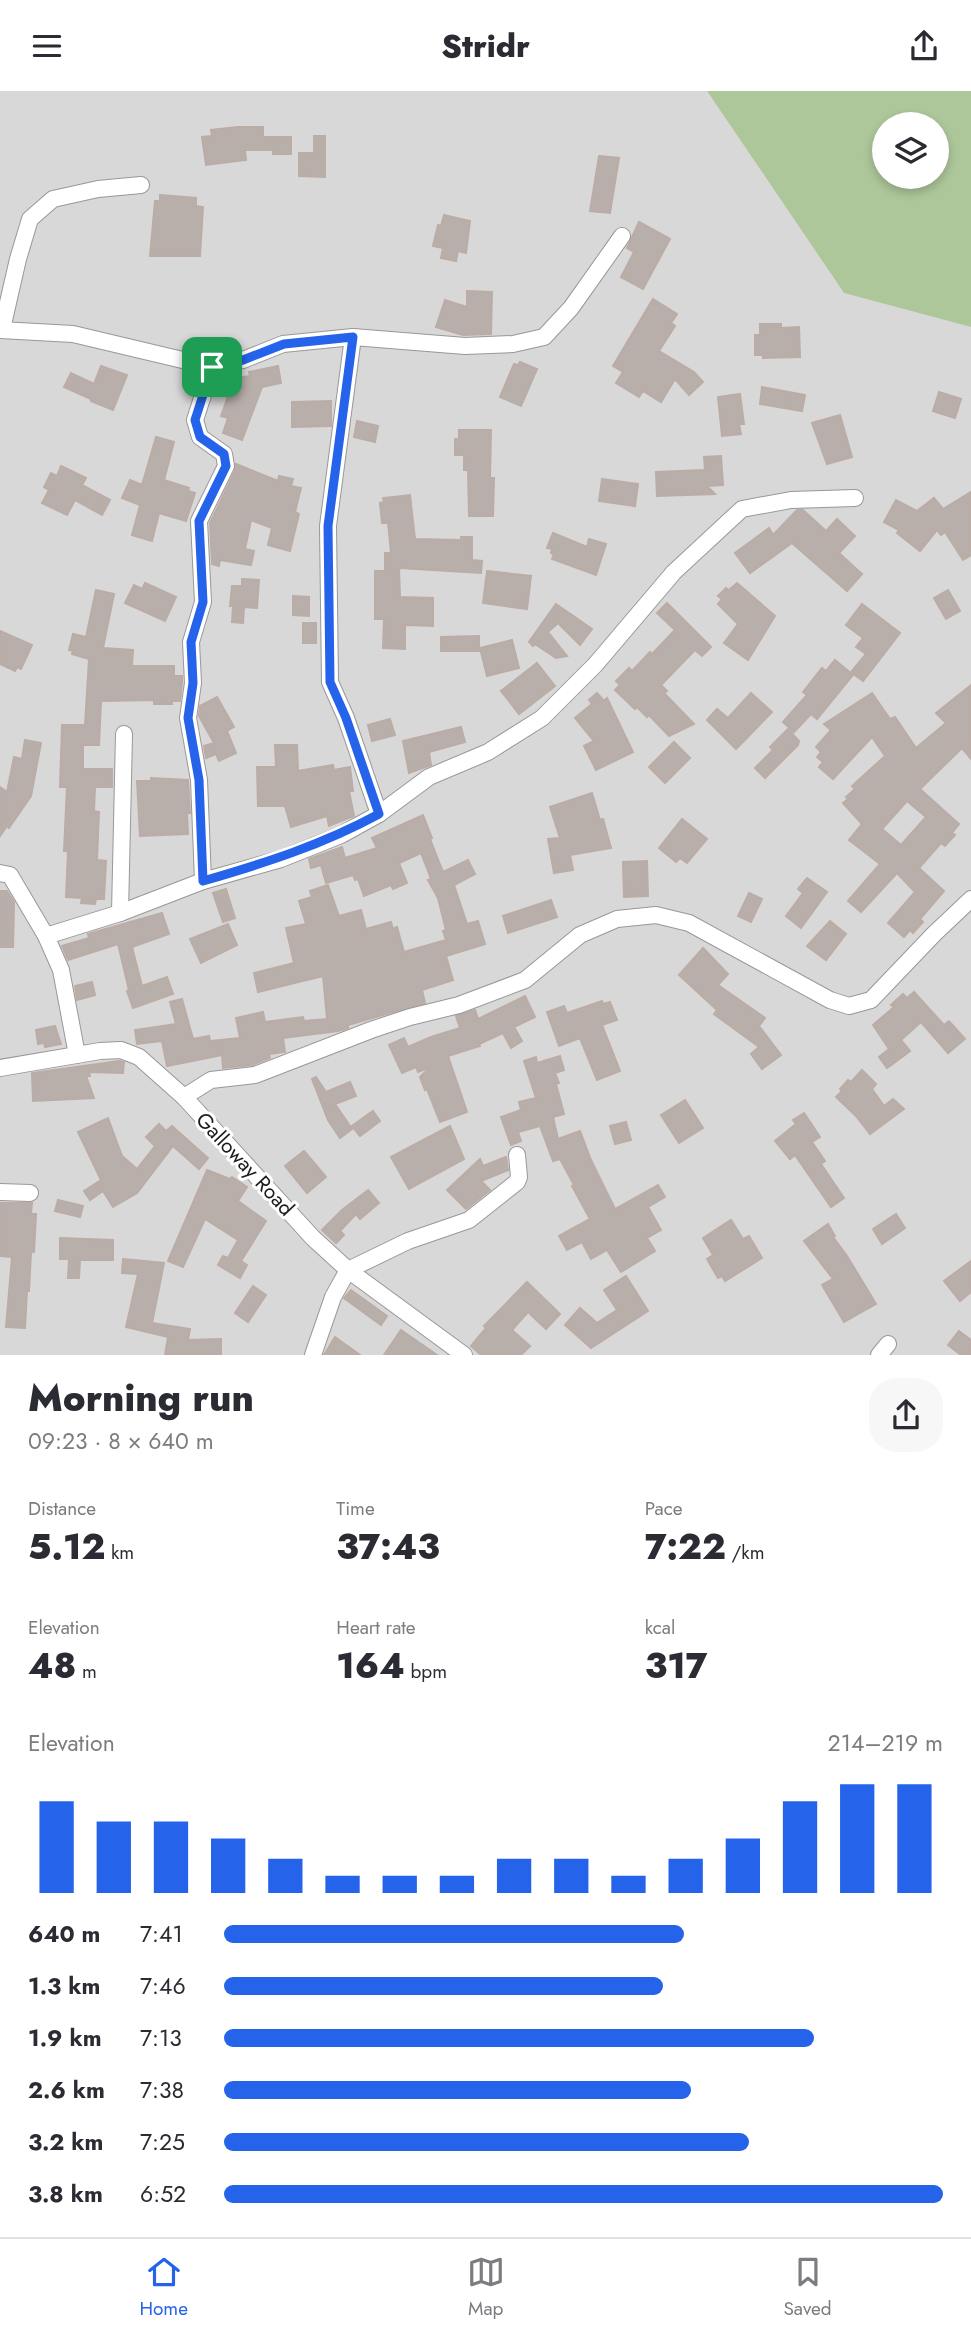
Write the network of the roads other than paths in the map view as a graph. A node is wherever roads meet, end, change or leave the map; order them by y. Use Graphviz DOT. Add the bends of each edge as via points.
graph roads {
  1 [pos="142,185"];
  2 [pos="622,236"];
  3 [pos="1,329"];
  4 [pos="353,337"];
  5 [pos="212,367"];
  6 [pos="855,498"];
  7 [pos="124,734"];
  8 [pos="379,814"];
  9 [pos="0,873"];
  10 [pos="203,881"];
  11 [pos="971,899"];
  12 [pos="120,913"];
  13 [pos="46,936"];
  14 [pos="77,1055"];
  15 [pos="0,1068"];
  16 [pos="184,1097"];
  17 [pos="517,1155"];
  18 [pos="0,1192"];
  19 [pos="30,1193"];
  20 [pos="348,1270"];
  21 [pos="313,1355"];
  22 [pos="464,1355"];
  1 -- 3 [label="street" via="98,188 53,199 30,219"];
  2 -- 4 [label="street" via="571,308 544,337 464,346"];
  3 -- 5 [label="street" via="73,334"];
  4 -- 5 [label="street" via="284,344"];
  4 -- 8 [label="street" via="328,526 330,682"];
  5 -- 10 [label="street" via="195,420 200,437 224,454 226,466 199,521 203,602 191,642 193,683 188,718 199,780"];
  6 -- 8 [label="street" via="791,500 742,509 674,572 595,665 542,718 488,752 429,777"];
  7 -- 12 [label="street"];
  8 -- 10 [label="street" via="281,859"];
  9 -- 13 [label="street" via="17,883"];
  10 -- 12 [label="street"];
  11 -- 16 [label="street" via="871,1000 849,1006 689,923 656,915 617,919 580,935 525,980 371,1030 255,1075 211,1080"];
  12 -- 13 [label="street"];
  13 -- 14 [label="street" via="61,969"];
  14 -- 15 [label="street, Galloway Road"];
  14 -- 16 [label="street, Galloway Road" via="121,1050 139,1057"];
  16 -- 20 [label="street, Galloway Road"];
  17 -- 20 [label="street" via="517,1182 469,1220 408,1241"];
  18 -- 19 [label="street"];
  20 -- 21 [label="street" via="333,1297"];
  20 -- 22 [label="street, Galloway Road"];
}
